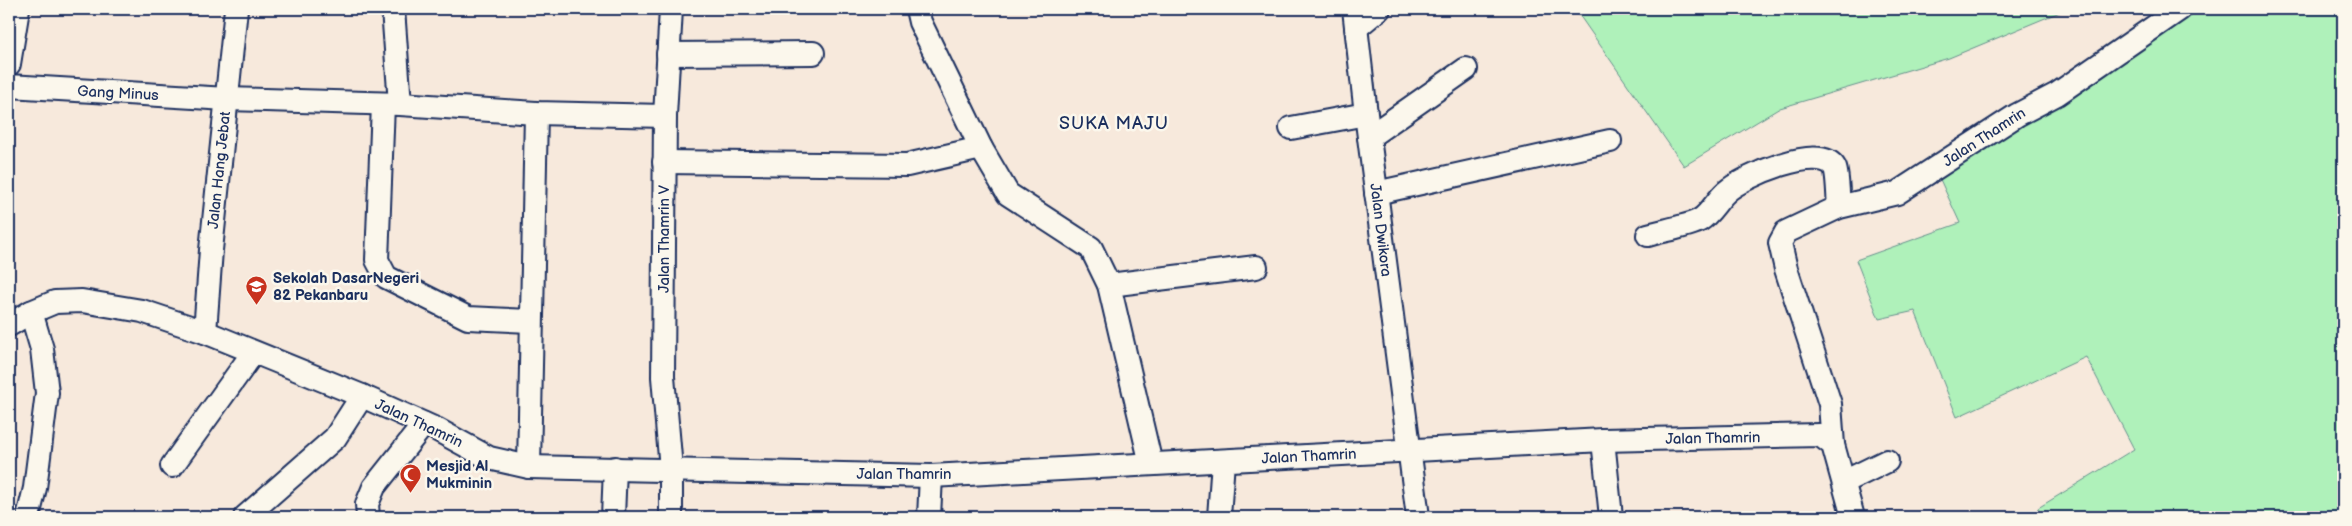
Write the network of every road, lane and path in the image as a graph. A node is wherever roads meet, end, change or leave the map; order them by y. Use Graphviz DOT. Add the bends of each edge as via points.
graph roads {
  1 [pos="18,9"];
  2 [pos="236,9"];
  3 [pos="393,9"];
  4 [pos="671,9"];
  5 [pos="917,9"];
  6 [pos="1378,9"];
  7 [pos="2180,9"];
  8 [pos="1355,18"];
  9 [pos="813,53"];
  10 [pos="668,54"];
  11 [pos="9,64"];
  12 [pos="1466,69"];
  13 [pos="9,86"];
  14 [pos="227,99"];
  15 [pos="391,104"];
  16 [pos="536,113"];
  17 [pos="1366,114"];
  18 [pos="665,116"];
  19 [pos="1291,128"];
  20 [pos="1369,137"];
  21 [pos="1610,142"];
  22 [pos="980,148"];
  23 [pos="664,162"];
  24 [pos="1376,193"];
  25 [pos="1839,207"];
  26 [pos="1648,235"];
  27 [pos="1256,267"];
  28 [pos="1108,285"];
  29 [pos="31,312"];
  30 [pos="530,321"];
  31 [pos="9,325"];
  32 [pos="205,332"];
  33 [pos="253,353"];
  34 [pos="362,396"];
  35 [pos="424,424"];
  36 [pos="1603,440"];
  37 [pos="1833,446"];
  38 [pos="1409,451"];
  39 [pos="1223,460"];
  40 [pos="1887,461"];
  41 [pos="1152,464"];
  42 [pos="172,466"];
  43 [pos="529,467"];
  44 [pos="615,468"];
  45 [pos="671,470"];
  46 [pos="931,476"];
  47 [pos="1844,482"];
  48 [pos="28,517"];
  49 [pos="244,517"];
  50 [pos="368,517"];
  51 [pos="613,517"];
  52 [pos="670,517"];
  53 [pos="929,517"];
  54 [pos="1219,517"];
  55 [pos="1418,517"];
  56 [pos="1611,517"];
  57 [pos="1852,517"];
  1 -- 11 [label="street"];
  2 -- 14 [label="street, Jalan Hang Jebat"];
  3 -- 15 [label="street"];
  4 -- 10 [label="street, Jalan Thamrin V"];
  5 -- 22 [label="street" via="920,22"];
  6 -- 8 [label="street"];
  7 -- 25 [label="street, Jalan Thamrin" via="2057,94 2017,115 1897,193"];
  8 -- 17 [label="street, Jalan Dwikora"];
  9 -- 10 [label="street"];
  10 -- 18 [label="street, Jalan Thamrin V"];
  12 -- 20 [label="street"];
  13 -- 14 [label="street, Gang Minus"];
  14 -- 15 [label="street, Gang Minus"];
  14 -- 32 [label="street, Jalan Hang Jebat"];
  15 -- 16 [label="street, Gang Minus"];
  15 -- 30 [label="street" via="377,260 386,277 468,318"];
  16 -- 18 [label="street, Gang Minus"];
  16 -- 30 [label="street"];
  17 -- 19 [label="street"];
  17 -- 20 [label="street, Jalan Dwikora"];
  18 -- 23 [label="street, Jalan Thamrin V"];
  20 -- 24 [label="street, Jalan Dwikora"];
  21 -- 24 [label="street"];
  22 -- 23 [label="street" via="907,165"];
  22 -- 28 [label="street" via="1008,194 1091,248"];
  23 -- 45 [label="street, Jalan Thamrin V" via="663,377"];
  24 -- 38 [label="street, Jalan Dwikora"];
  25 -- 26 [label="street" via="1835,169 1828,162 1821,159 1784,163 1742,180 1700,220"];
  25 -- 37 [label="street, Jalan Thamrin" via="1786,232 1780,243 1830,404"];
  27 -- 28 [label="street"];
  28 -- 41 [label="street"];
  29 -- 31 [label="street, Jalan Thamrin"];
  29 -- 32 [label="street, Jalan Thamrin" via="55,302 82,301 142,311"];
  29 -- 48 [label="street" via="42,349 47,393 35,488"];
  30 -- 43 [label="street"];
  32 -- 33 [label="street, Jalan Thamrin"];
  33 -- 34 [label="street, Jalan Thamrin"];
  33 -- 42 [label="street"];
  34 -- 35 [label="street, Jalan Thamrin"];
  34 -- 49 [label="street" via="335,438"];
  35 -- 43 [label="street, Jalan Thamrin" via="490,458"];
  35 -- 50 [label="street" via="374,488 367,504"];
  36 -- 37 [label="street, Jalan Thamrin" via="1820,435"];
  36 -- 38 [label="street, Jalan Thamrin"];
  36 -- 56 [label="street"];
  37 -- 47 [label="street, Jalan Thamrin"];
  38 -- 39 [label="street, Jalan Thamrin"];
  38 -- 55 [label="street, Jalan Dwikora"];
  39 -- 41 [label="street, Jalan Thamrin"];
  39 -- 54 [label="street"];
  40 -- 47 [label="street"];
  41 -- 46 [label="street, Jalan Thamrin"];
  43 -- 44 [label="street, Jalan Thamrin"];
  44 -- 45 [label="street, Jalan Thamrin"];
  44 -- 51 [label="street"];
  45 -- 46 [label="street, Jalan Thamrin"];
  45 -- 52 [label="street, Jalan Thamrin V"];
  46 -- 53 [label="street"];
  47 -- 57 [label="street, Jalan Thamrin"];
}
